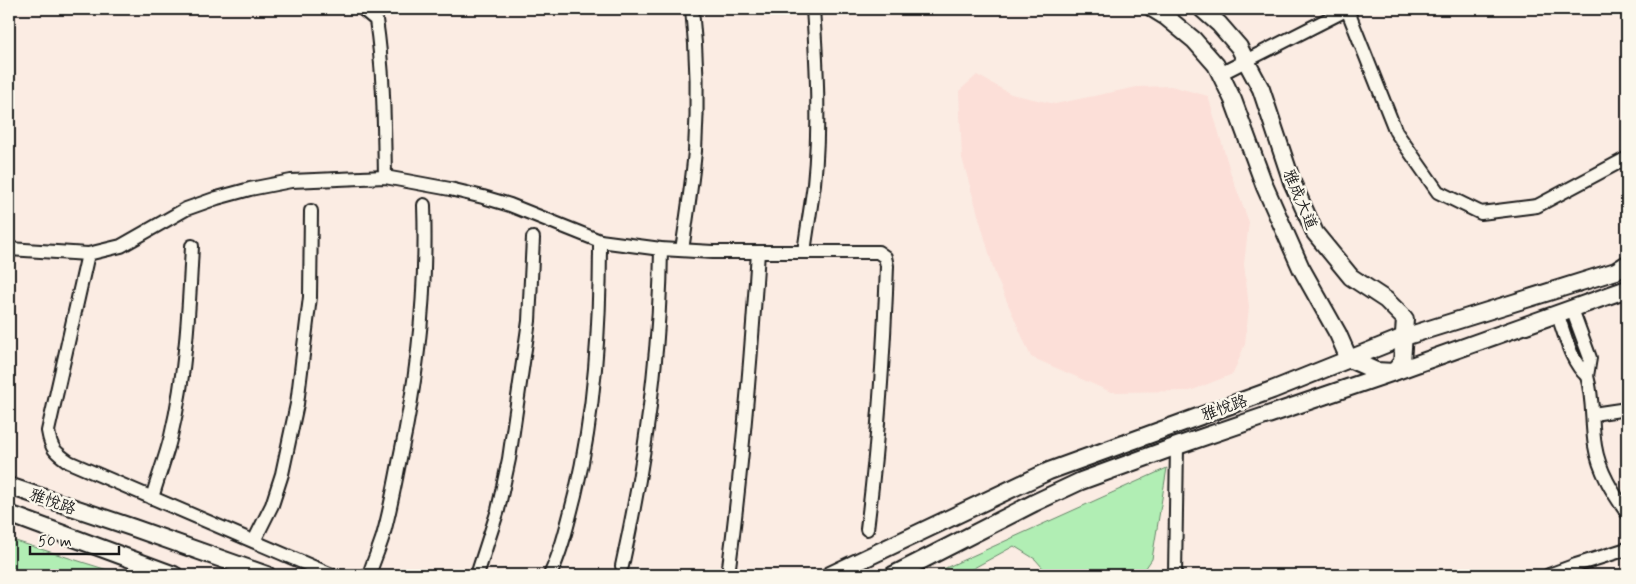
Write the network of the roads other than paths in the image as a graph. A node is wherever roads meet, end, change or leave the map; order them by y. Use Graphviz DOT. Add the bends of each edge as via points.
graph roads {
  1 [pos="363,9"];
  2 [pos="692,9"];
  3 [pos="813,9"];
  4 [pos="1152,9"];
  5 [pos="1202,9"];
  6 [pos="1348,9"];
  7 [pos="1246,61"];
  8 [pos="1220,74"];
  9 [pos="1627,158"];
  10 [pos="385,177"];
  11 [pos="424,206"];
  12 [pos="311,211"];
  13 [pos="533,238"];
  14 [pos="600,241"];
  15 [pos="192,246"];
  16 [pos="9,249"];
  17 [pos="661,249"];
  18 [pos="682,250"];
  19 [pos="758,252"];
  20 [pos="804,252"];
  21 [pos="88,254"];
  22 [pos="1627,264"];
  23 [pos="1627,289"];
  24 [pos="1564,311"];
  25 [pos="1404,337"];
  26 [pos="1349,359"];
  27 [pos="1394,372"];
  28 [pos="1627,409"];
  29 [pos="1593,414"];
  30 [pos="1177,446"];
  31 [pos="9,486"];
  32 [pos="152,498"];
  33 [pos="1627,513"];
  34 [pos="9,514"];
  35 [pos="867,529"];
  36 [pos="254,541"];
  37 [pos="1627,549"];
  38 [pos="622,566"];
  39 [pos="174,575"];
  40 [pos="266,575"];
  41 [pos="332,575"];
  42 [pos="369,575"];
  43 [pos="477,575"];
  44 [pos="550,575"];
  45 [pos="728,575"];
  46 [pos="830,575"];
  47 [pos="893,575"];
  48 [pos="1175,575"];
  49 [pos="1550,575"];
  1 -- 10 [label="street" via="376,20 382,60"];
  2 -- 18 [label="street" via="695,150"];
  3 -- 20 [label="street" via="816,131 814,184"];
  4 -- 8 [label="street" via="1194,40"];
  5 -- 7 [label="street, 雅成大道" via="1219,24"];
  6 -- 7 [label="street"];
  6 -- 9 [label="street" via="1396,132 1438,192 1481,213 1537,206"];
  7 -- 8 [label="street"];
  7 -- 25 [label="street, 雅成大道" via="1260,89 1292,182 1314,233 1351,277 1386,300 1405,319"];
  8 -- 26 [label="street" via="1297,259"];
  10 -- 14 [label="street" via="510,205"];
  10 -- 21 [label="street" via="291,181 250,189 186,209 121,246"];
  11 -- 42 [label="street" via="426,251 416,374 383,537"];
  12 -- 36 [label="street" via="310,296 297,404 282,474 272,505"];
  13 -- 43 [label="street" via="529,321 509,459 498,510"];
  14 -- 17 [label="street"];
  14 -- 44 [label="street" via="597,345 591,410 566,532"];
  15 -- 32 [label="street" via="182,377 171,436"];
  16 -- 21 [label="street"];
  17 -- 18 [label="street"];
  17 -- 38 [label="street" via="661,301 654,372 644,452"];
  18 -- 19 [label="street"];
  19 -- 20 [label="street"];
  19 -- 45 [label="street" via="746,418"];
  20 -- 35 [label="street" via="864,251 878,252 885,257 884,344"];
  21 -- 32 [label="street" via="48,431 50,443 55,453 69,462"];
  22 -- 25 [label="street, 雅悦路" via="1616,271"];
  23 -- 24 [label="street, 雅悦路"];
  24 -- 27 [label="street, 雅悦路"];
  24 -- 29 [label="street" via="1575,362 1587,376"];
  25 -- 26 [label="street, 雅悦路"];
  25 -- 27 [label="street, 雅成大道" via="1402,362"];
  26 -- 27 [label="street" via="1376,371"];
  26 -- 46 [label="street, 雅悦路" via="1049,471"];
  27 -- 30 [label="street, 雅悦路"];
  28 -- 29 [label="street"];
  29 -- 33 [label="street" via="1599,464"];
  30 -- 47 [label="street, 雅悦路" via="1082,481"];
  30 -- 48 [label="street"];
  31 -- 40 [label="street, 雅悦路"];
  32 -- 36 [label="street"];
  34 -- 39 [label="street, 雅悦路"];
  36 -- 41 [label="street"];
  37 -- 49 [label="street"];
}
